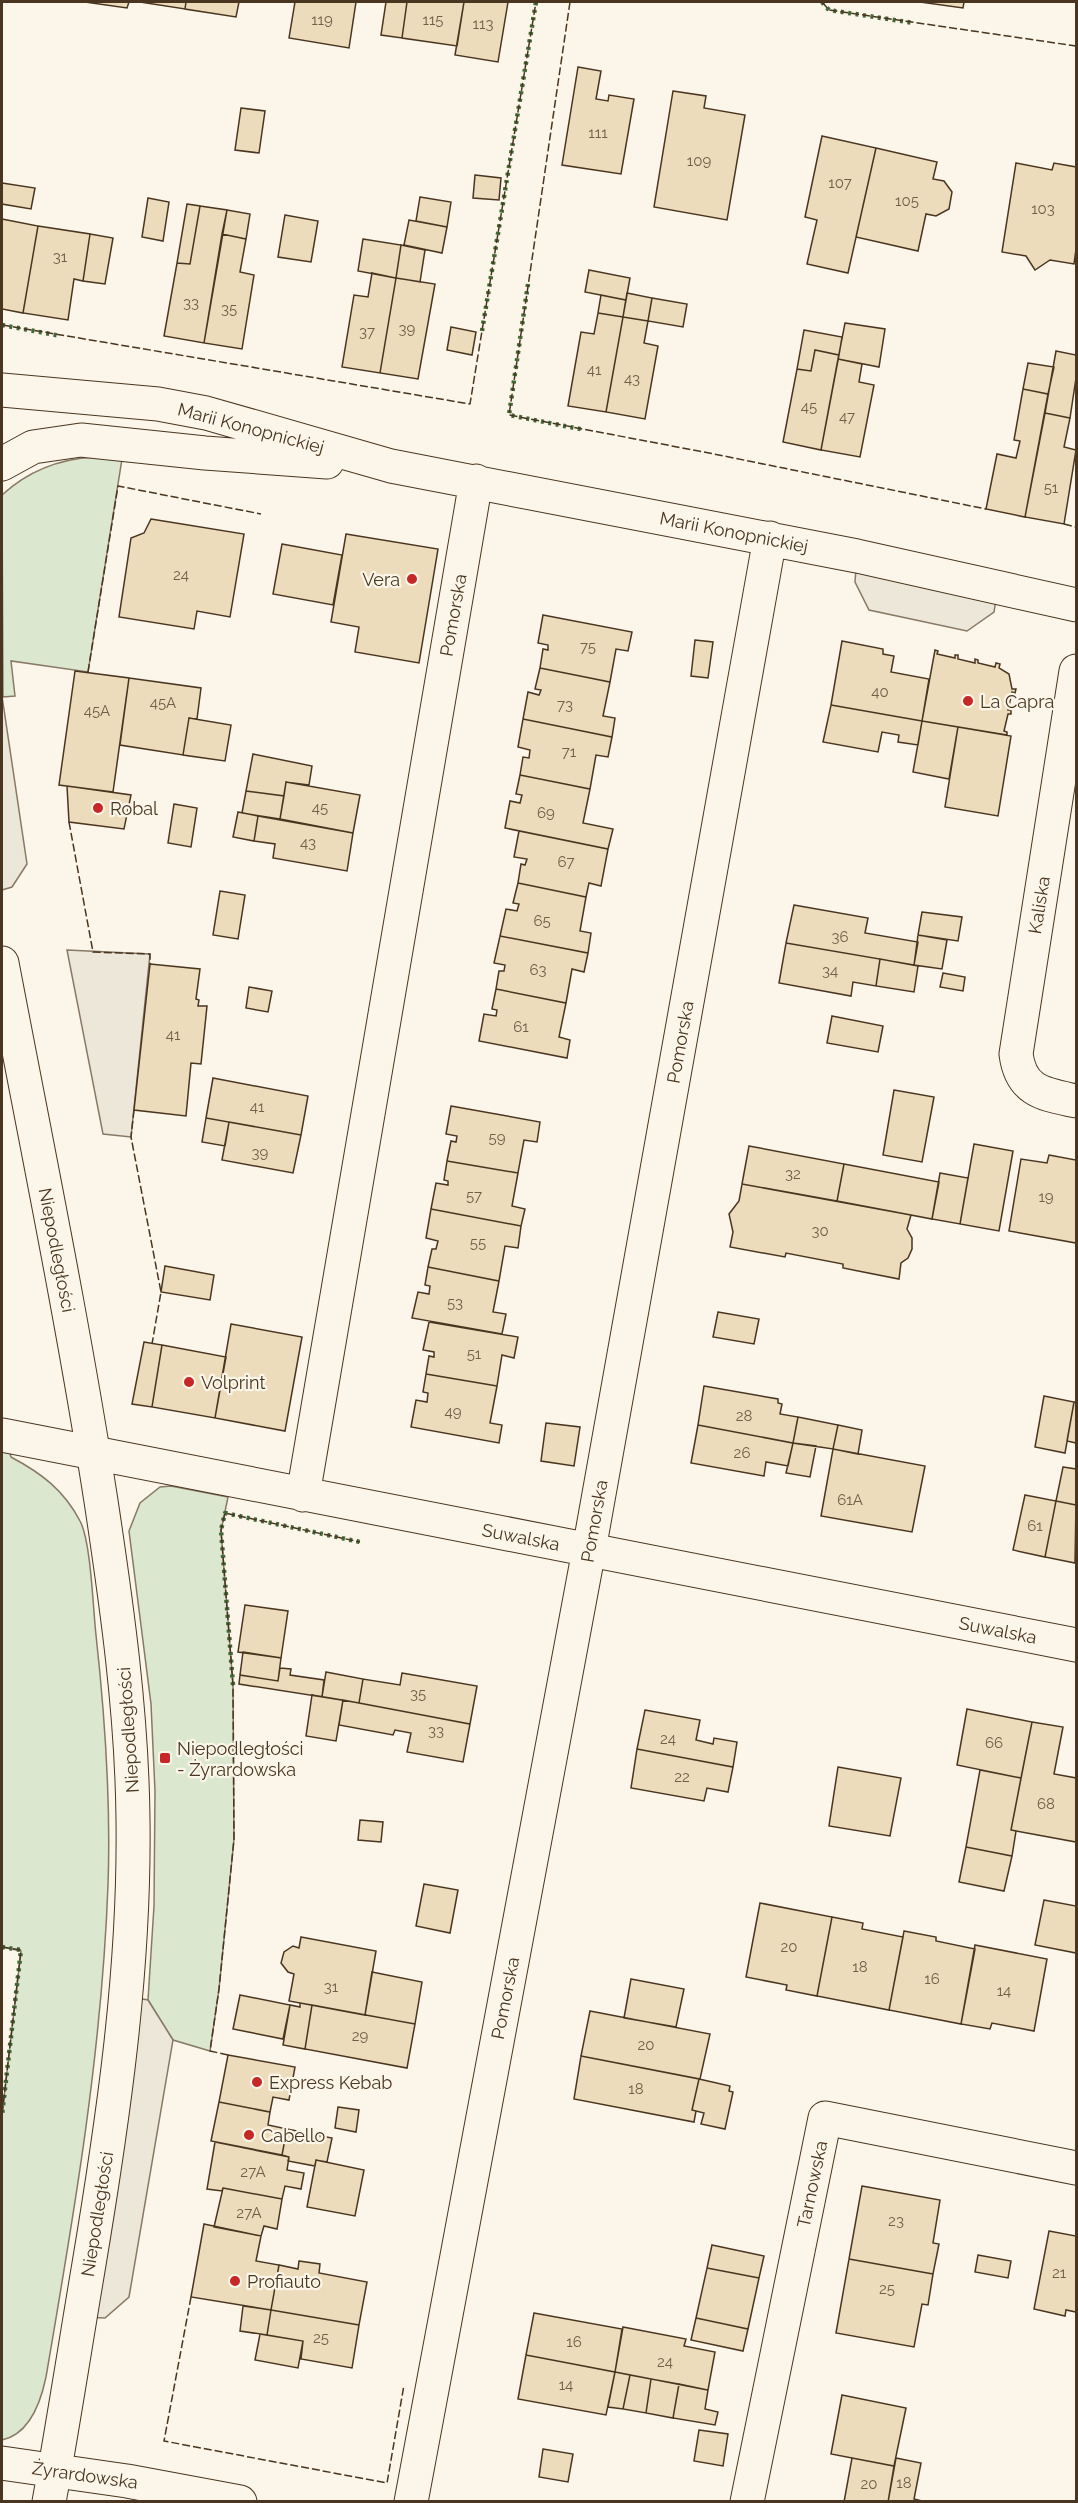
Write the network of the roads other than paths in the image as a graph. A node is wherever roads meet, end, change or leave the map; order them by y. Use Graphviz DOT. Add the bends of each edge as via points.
graph roads {
  1 [pos="2,390"];
  2 [pos="2,464"];
  3 [pos="391,466"];
  4 [pos="476,481"];
  5 [pos="770,538"];
  6 [pos="1077,605"];
  7 [pos="1077,671"];
  8 [pos="2,963"];
  9 [pos="1077,1101"];
  10 [pos="2,1435"];
  11 [pos="94,1454"];
  12 [pos="303,1495"];
  13 [pos="589,1550"];
  14 [pos="1077,1645"];
  15 [pos="1077,2168"];
  16 [pos="2,2463"];
  17 [pos="52,2486"];
  18 [pos="240,2502"];
  19 [pos="411,2502"];
  20 [pos="747,2502"];
  1 -- 3 [label="street, Marii Konopnickiej" via="158,404 206,413"];
  2 -- 3 [label="street, Marii Konopnickiej" via="33,447 81,440"];
  3 -- 4 [label="street, Marii Konopnickiej"];
  4 -- 5 [label="street, Marii Konopnickiej"];
  4 -- 12 [label="street, Pomorska"];
  5 -- 6 [label="street, Marii Konopnickiej"];
  5 -- 13 [label="street, Pomorska"];
  7 -- 9 [label="street, Kaliska" via="1016,1054 1017,1066 1030,1086 1041,1093"];
  8 -- 11 [label="street, Niepodległości"];
  10 -- 11 [label="street, Suwalska"];
  11 -- 12 [label="street, Suwalska"];
  11 -- 17 [label="street, Niepodległości" via="127,1698 133,1880 123,2028 111,2128"];
  12 -- 13 [label="street, Suwalska"];
  13 -- 14 [label="street, Suwalska"];
  13 -- 19 [label="street, Pomorska"];
  15 -- 20 [label="street, Tarnowska" via="825,2118"];
  16 -- 17 [label="street, Żyrardowska"];
  17 -- 18 [label="street, Żyrardowska" via="127,2481"];
}
